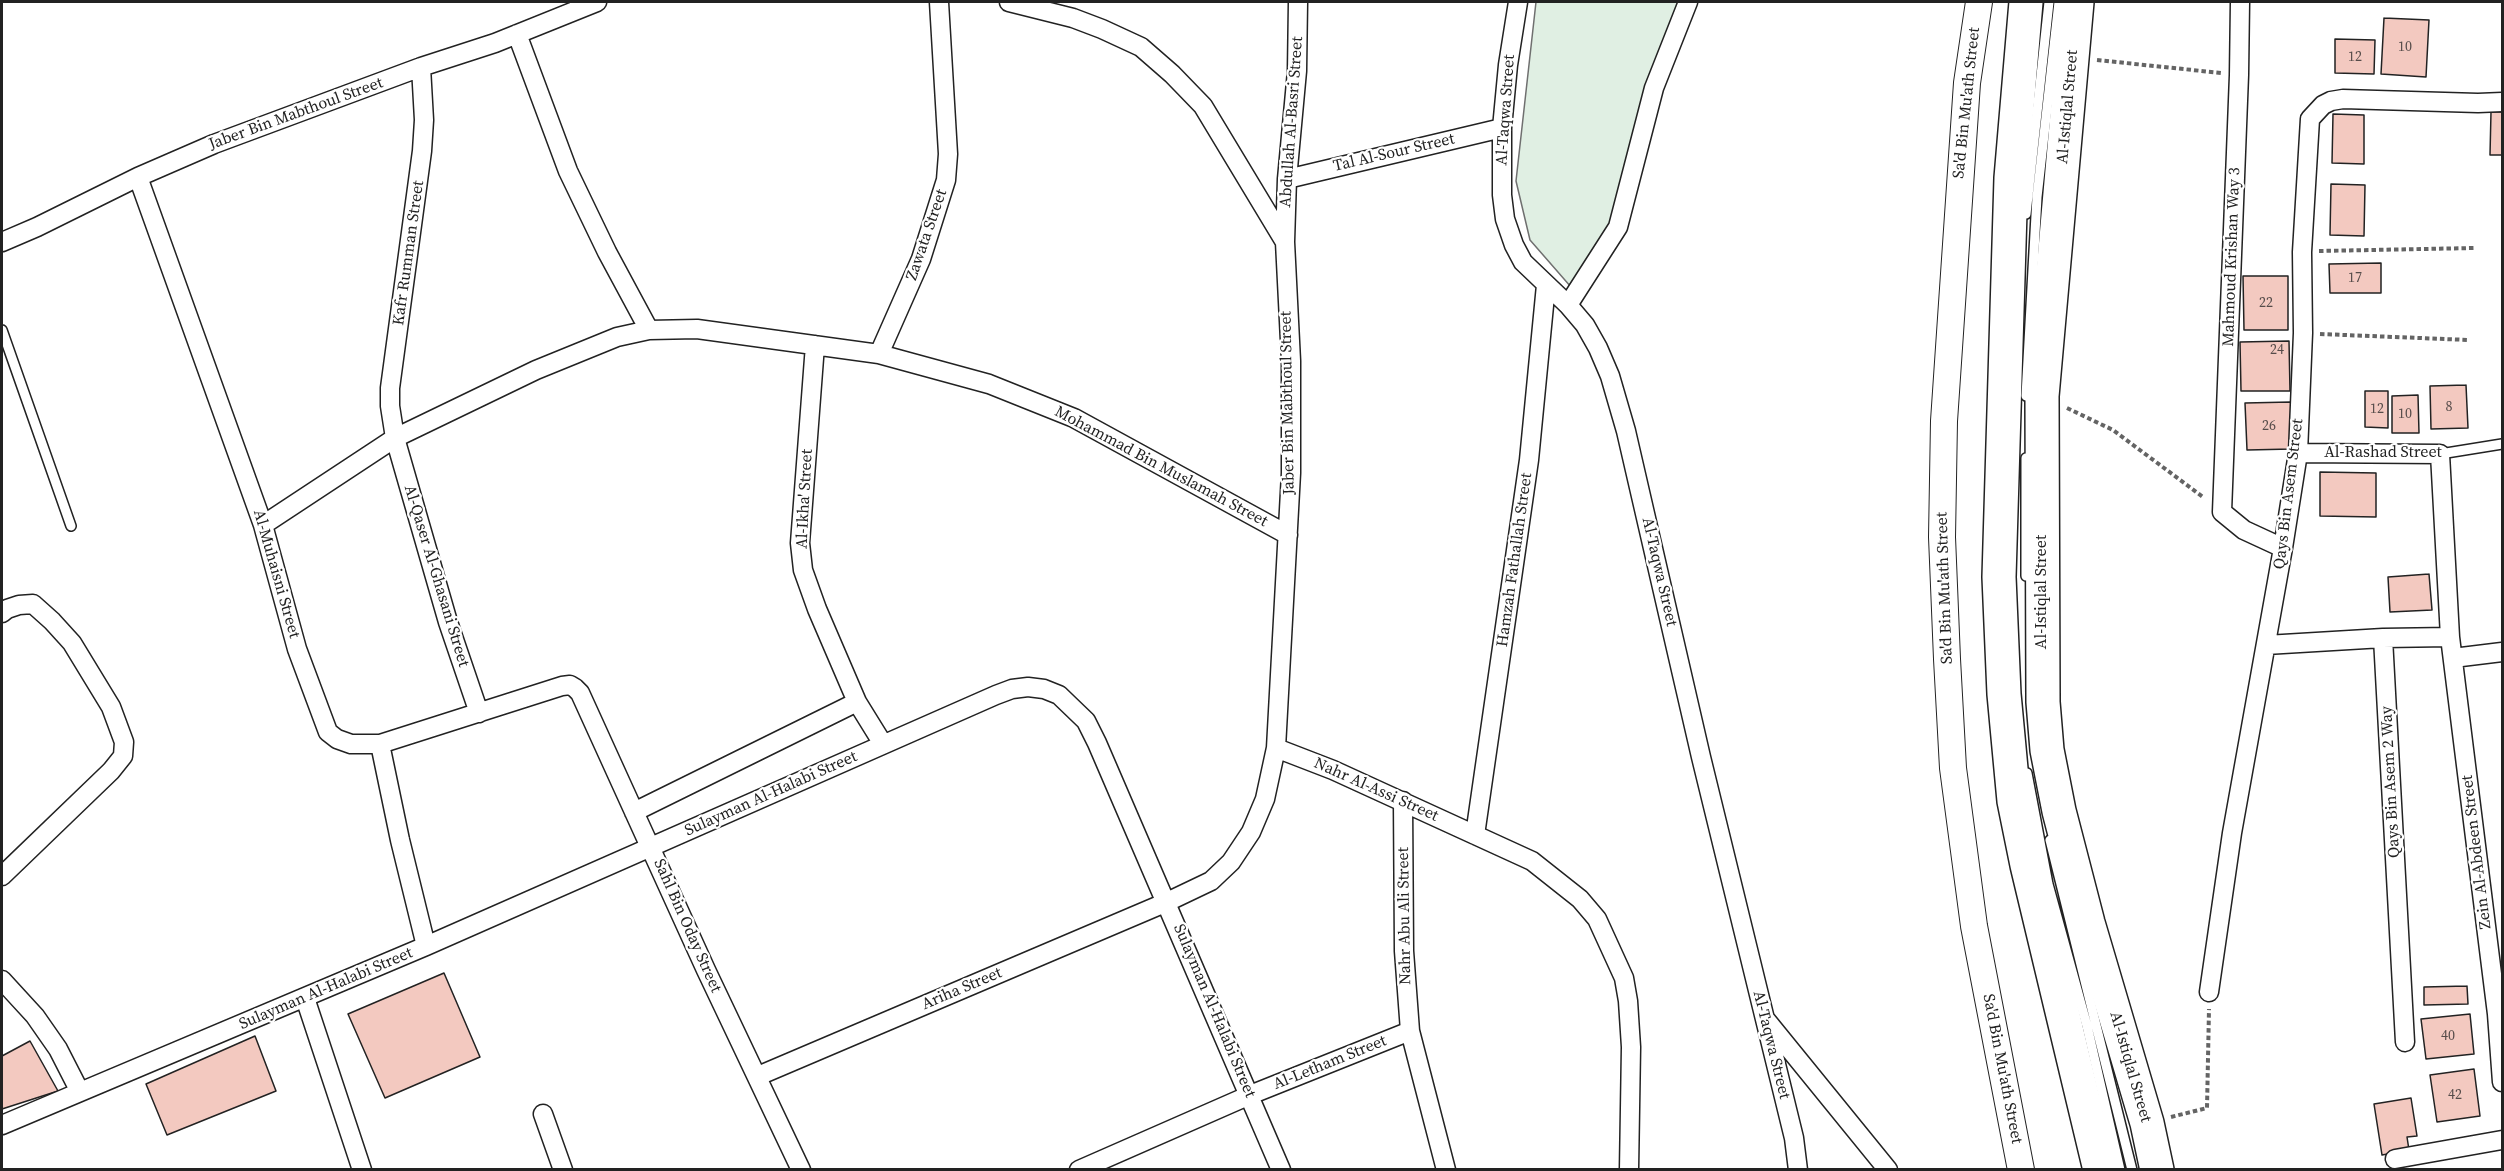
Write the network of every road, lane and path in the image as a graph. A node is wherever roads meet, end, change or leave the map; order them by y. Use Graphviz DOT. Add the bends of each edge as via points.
graph roads {
  1 [pos="594,2"];
  2 [pos="939,2"];
  3 [pos="1009,2"];
  4 [pos="1298,2"];
  5 [pos="1518,2"];
  6 [pos="1688,2"];
  7 [pos="1979,2"];
  8 [pos="2026,2"];
  9 [pos="2049,2"];
  10 [pos="2059,2"];
  11 [pos="2077,2"];
  12 [pos="2240,2"];
  13 [pos="517,34"];
  14 [pos="2072,57"];
  15 [pos="421,67"];
  16 [pos="2239,75"];
  17 [pos="2502,102"];
  18 [pos="1502,128"];
  19 [pos="138,177"];
  20 [pos="1287,179"];
  21 [pos="2025,219"];
  22 [pos="2,242"];
  23 [pos="1285,242"];
  24 [pos="2475,248"];
  25 [pos="2343,250"];
  26 [pos="2023,254"];
  27 [pos="1546,285"];
  28 [pos="1568,305"];
  29 [pos="2,330"];
  30 [pos="649,330"];
  31 [pos="2344,335"];
  32 [pos="2469,340"];
  33 [pos="815,345"];
  34 [pos="879,354"];
  35 [pos="2028,400"];
  36 [pos="395,438"];
  37 [pos="2502,444"];
  38 [pos="2026,450"];
  39 [pos="2298,453"];
  40 [pos="2440,454"];
  41 [pos="2222,512"];
  42 [pos="263,525"];
  43 [pos="71,526"];
  44 [pos="1288,535"];
  45 [pos="2283,548"];
  46 [pos="2026,585"];
  47 [pos="2,613"];
  48 [pos="2451,637"];
  49 [pos="2383,638"];
  50 [pos="2266,645"];
  51 [pos="2502,652"];
  52 [pos="2453,658"];
  53 [pos="570,685"];
  54 [pos="857,702"];
  55 [pos="479,713"];
  56 [pos="380,744"];
  57 [pos="883,744"];
  58 [pos="1276,748"];
  59 [pos="2027,768"];
  60 [pos="2040,788"];
  61 [pos="1403,801"];
  62 [pos="634,812"];
  63 [pos="1475,835"];
  64 [pos="652,848"];
  65 [pos="2,876"];
  66 [pos="1167,902"];
  67 [pos="426,946"];
  68 [pos="2,980"];
  69 [pos="2209,992"];
  70 [pos="305,998"];
  71 [pos="2500,1014"];
  72 [pos="1763,1016"];
  73 [pos="1410,1030"];
  74 [pos="2405,1042"];
  75 [pos="758,1076"];
  76 [pos="2502,1082"];
  77 [pos="80,1092"];
  78 [pos="1250,1095"];
  79 [pos="543,1114"];
  80 [pos="2146,1123"];
  81 [pos="2,1125"];
  82 [pos="2502,1140"];
  83 [pos="2395,1159"];
  84 [pos="358,1168"];
  85 [pos="564,1170"];
  86 [pos="801,1170"];
  87 [pos="1079,1170"];
  88 [pos="1281,1170"];
  89 [pos="1446,1170"];
  90 [pos="1629,1170"];
  91 [pos="1798,1170"];
  92 [pos="1888,1170"];
  93 [pos="2021,1170"];
  94 [pos="2100,1170"];
  95 [pos="2120,1170"];
  96 [pos="2132,1170"];
  97 [pos="2157,1170"];
  1 -- 13 [label="street, Jaber Bin Mabthoul Street"];
  2 -- 34 [label="street, Zawata Street" via="948,154 946,180 921,259"];
  3 -- 23 [label="street, Jaber Bin Mabthoul Street" via="1073,18 1141,47 1203,106"];
  4 -- 20 [label="street, Abdullah Al-Basri Street" via="1297,71"];
  5 -- 18 [label="street, Al-Taqwa Street"];
  6 -- 28 [label="street" via="1654,88 1618,227"];
  7 -- 93 [label="street, Sa'd Bin Mu'ath Street" via="1967,83 1944,421 1942,537 1953,768 1974,926"];
  8 -- 94 [label="highway" via="2010,202 2000,577 2004,694 2014,801 2027,866"];
  9 -- 21 [label="lane"];
  10 -- 35 [label="lane" via="2037,197"];
  11 -- 14 [label="highway, Al-Istiqlal Street"];
  12 -- 16 [label="street, Mahmoud Krishan Way 3"];
  13 -- 15 [label="street, Jaber Bin Mabthoul Street"];
  13 -- 30 [label="street" via="568,171"];
  14 -- 16 [label="path"];
  14 -- 35 [label="highway, Al-Istiqlal Street"];
  15 -- 19 [label="street, Jaber Bin Mabthoul Street" via="214,144"];
  15 -- 36 [label="street, Kafr Rumman Street" via="421,170 390,388"];
  16 -- 41 [label="street, Mahmoud Krishan Way 3"];
  17 -- 39 [label="street, Qays Bin Asem Street" via="2331,100 2310,119 2302,252"];
  18 -- 20 [label="street, Tal Al-Sour Street"];
  18 -- 27 [label="street, Al-Taqwa Street" via="1505,219 1523,262"];
  19 -- 22 [label="street, Jaber Bin Mabthoul Street"];
  19 -- 42 [label="street, Al-Muhaisni Street"];
  20 -- 23 [label="street, Abdullah Al-Basri Street"];
  23 -- 44 [label="street, Jaber Bin Mabthoul Street" via="1291,414"];
  24 -- 25 [label="path"];
  26 -- 35 [label="lane"];
  27 -- 28 [label="street, Al-Taqwa Street"];
  27 -- 63 [label="street, Hamzah Fathallah Street" via="1529,460"];
  28 -- 72 [label="street, Al-Taqwa Street" via="1598,348 1626,431"];
  29 -- 43 [label="lane"];
  30 -- 33 [label="street, Mohammad Bin Muslamah Street" via="697,329"];
  30 -- 36 [label="street, Mohammad Bin Muslamah Street" via="616,337 536,370"];
  31 -- 32 [label="path"];
  33 -- 34 [label="street, Mohammad Bin Muslamah Street"];
  33 -- 54 [label="street, Al-Ikha' Street" via="800,543 803,570"];
  34 -- 44 [label="street, Mohammad Bin Muslamah Street" via="989,384 1074,418"];
  35 -- 41 [label="path" via="2113,429"];
  35 -- 80 [label="highway, Al-Istiqlal Street" via="2047,750 2088,923"];
  36 -- 42 [label="street, Mohammad Bin Muslamah Street"];
  36 -- 55 [label="street, Al-Qaser Al-Ghasani Street" via="448,622"];
  37 -- 40 [label="lane, Al-Rashad Street"];
  38 -- 46 [label="lane"];
  39 -- 40 [label="street, Al-Rashad Street"];
  39 -- 45 [label="street, Qays Bin Asem Street"];
  40 -- 48 [label="street, Zein Al-Abdeen Street"];
  41 -- 45 [label="street" via="2244,530"];
  42 -- 56 [label="street, Al-Muhaisni Street" via="297,649 328,732 351,744"];
  44 -- 58 [label="street, Jaber Bin Mabthoul Street"];
  45 -- 50 [label="street, Qays Bin Asem Street"];
  47 -- 65 [label="street" via="33,604 52,621 72,643 106,698 124,742 123,756 111,771"];
  48 -- 49 [label="street"];
  48 -- 52 [label="street, Zein Al-Abdeen Street"];
  49 -- 50 [label="street"];
  49 -- 74 [label="street, Qays Bin Asem 2 Way"];
  50 -- 69 [label="street, Qays Bin Asem Street" via="2232,833"];
  51 -- 52 [label="street"];
  52 -- 71 [label="street, Zein Al-Abdeen Street"];
  53 -- 55 [label="street, Al-Muhaisni Street"];
  53 -- 62 [label="street, Sahl Bin Oday Street" via="580,693"];
  54 -- 57 [label="street, Al-Ikha' Street"];
  54 -- 62 [label="street"];
  55 -- 56 [label="street, Al-Muhaisni Street"];
  56 -- 67 [label="street"];
  57 -- 64 [label="street, Sulayman Al-Halabi Street"];
  57 -- 66 [label="street, Sulayman Al-Halabi Street" via="1012,689 1044,689 1059,695 1086,721 1097,742"];
  58 -- 61 [label="street, Nahr Al-Assi Street"];
  58 -- 66 [label="street, Jaber Bin Mabthoul Street" via="1265,799 1251,832 1231,862 1211,881"];
  59 -- 95 [label="lane" via="2048,884 2087,1026"];
  60 -- 96 [label="lane" via="2059,880"];
  61 -- 63 [label="street, Nahr Al-Assi Street"];
  61 -- 73 [label="street, Nahr Abu Ali Street" via="1404,951"];
  62 -- 64 [label="street, Sahl Bin Oday Street"];
  63 -- 90 [label="street, Nahr Al-Assi Street" via="1532,861 1580,898 1598,919 1616,956 1628,1001 1631,1047"];
  64 -- 67 [label="street, Sulayman Al-Halabi Street"];
  64 -- 75 [label="street, Sahl Bin Oday Street"];
  66 -- 75 [label="street, Ariha Street"];
  66 -- 78 [label="street, Sulayman Al-Halabi Street"];
  67 -- 70 [label="street, Sulayman Al-Halabi Street"];
  68 -- 77 [label="street" via="58,1048"];
  69 -- 80 [label="path" via="2207,1108"];
  70 -- 77 [label="street, Sulayman Al-Halabi Street"];
  70 -- 84 [label="street"];
  71 -- 76 [label="street, Zein Al-Abdeen Street"];
  72 -- 91 [label="street, Al-Taqwa Street" via="1794,1138"];
  72 -- 92 [label="street"];
  73 -- 78 [label="street, Al-Letham Street"];
  73 -- 89 [label="street, Nahr Abu Ali Street"];
  75 -- 86 [label="street, Sahl Bin Oday Street"];
  77 -- 81 [label="street, Sulayman Al-Halabi Street"];
  78 -- 87 [label="street, Al-Letham Street"];
  78 -- 88 [label="street, Sulayman Al-Halabi Street"];
  79 -- 85 [label="street"];
  80 -- 97 [label="highway, Al-Istiqlal Street"];
  82 -- 83 [label="street"];
}
